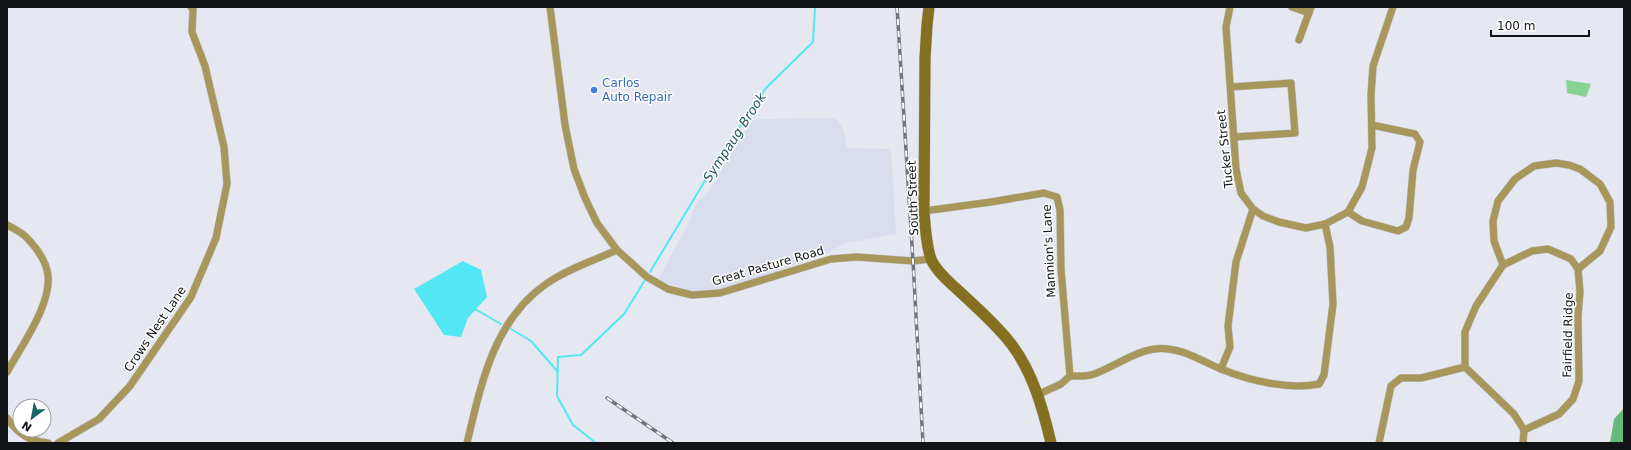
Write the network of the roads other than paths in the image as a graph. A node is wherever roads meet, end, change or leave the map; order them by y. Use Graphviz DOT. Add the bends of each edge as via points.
graph roads {
  1 [pos="550,7"];
  2 [pos="929,7"];
  3 [pos="1230,7"];
  4 [pos="1292,7"];
  5 [pos="1393,7"];
  6 [pos="192,8"];
  7 [pos="1310,10"];
  8 [pos="1299,40"];
  9 [pos="1230,87"];
  10 [pos="1372,125"];
  11 [pos="1234,137"];
  12 [pos="1253,209"];
  13 [pos="924,211"];
  14 [pos="1348,212"];
  15 [pos="1325,224"];
  16 [pos="7,225"];
  17 [pos="617,250"];
  18 [pos="931,259"];
  19 [pos="1503,264"];
  20 [pos="1578,269"];
  21 [pos="1466,367"];
  22 [pos="1221,369"];
  23 [pos="7,372"];
  24 [pos="1070,376"];
  25 [pos="1037,395"];
  26 [pos="7,418"];
  27 [pos="1524,430"];
  28 [pos="48,443"];
  29 [pos="58,443"];
  30 [pos="467,443"];
  31 [pos="1051,443"];
  32 [pos="1379,443"];
  33 [pos="1523,443"];
  1 -- 17 [label="street, Great Pasture Road" via="565,125 574,169 598,223"];
  2 -- 13 [label="main road, South Street" via="925,58"];
  3 -- 9 [label="street, Tucker Street" via="1226,27"];
  4 -- 7 [label="street"];
  5 -- 10 [label="street" via="1373,66"];
  6 -- 29 [label="street, Crows Nest Lane" via="192,32 205,66 224,147 227,184 216,238 191,297 130,386 99,419"];
  7 -- 8 [label="street"];
  9 -- 11 [label="street, Tucker Street"];
  9 -- 11 [label="street" via="1291,83 1295,133"];
  10 -- 14 [label="street" via="1372,148 1362,186"];
  10 -- 14 [label="street" via="1415,134 1420,142 1412,170 1409,218 1406,227 1398,231 1362,221"];
  11 -- 12 [label="street, Tucker Street" via="1241,193"];
  12 -- 15 [label="street, Tucker Street" via="1278,222 1306,228"];
  12 -- 22 [label="street" via="1236,262 1228,326 1230,347"];
  13 -- 18 [label="main road, South Street"];
  13 -- 24 [label="street, Mannion's Lane" via="1044,193 1057,197 1060,210 1061,269"];
  14 -- 15 [label="street, Tucker Street"];
  15 -- 22 [label="street" via="1330,247 1333,304 1324,375 1319,384 1305,387 1251,380"];
  16 -- 23 [label="street" via="25,236 41,256 47,270 47,297"];
  17 -- 18 [label="street, Great Pasture Road" via="647,277 668,289 692,295 720,293 831,259"];
  17 -- 30 [label="street" via="546,284 529,298 510,320 488,362"];
  18 -- 25 [label="main road, South Street" via="940,272 1012,345 1027,369"];
  19 -- 20 [label="street" via="1532,251 1548,248 1571,259"];
  19 -- 20 [label="street" via="1494,241 1493,221 1498,201 1515,179 1534,166 1556,163 1580,169 1600,184 1610,202 1611,227 1600,251"];
  19 -- 21 [label="street" via="1476,306 1465,332"];
  20 -- 27 [label="street, Fairfield Ridge" via="1580,292 1577,387 1572,399 1559,414"];
  21 -- 27 [label="street" via="1514,414"];
  21 -- 32 [label="street" via="1421,378 1401,378 1391,386"];
  22 -- 24 [label="street" via="1167,348 1148,350 1092,375"];
  24 -- 25 [label="street" via="1061,384"];
  25 -- 31 [label="main road, South Street"];
  26 -- 28 [label="street" via="13,428 22,435 37,442"];
  27 -- 33 [label="street"];
}
